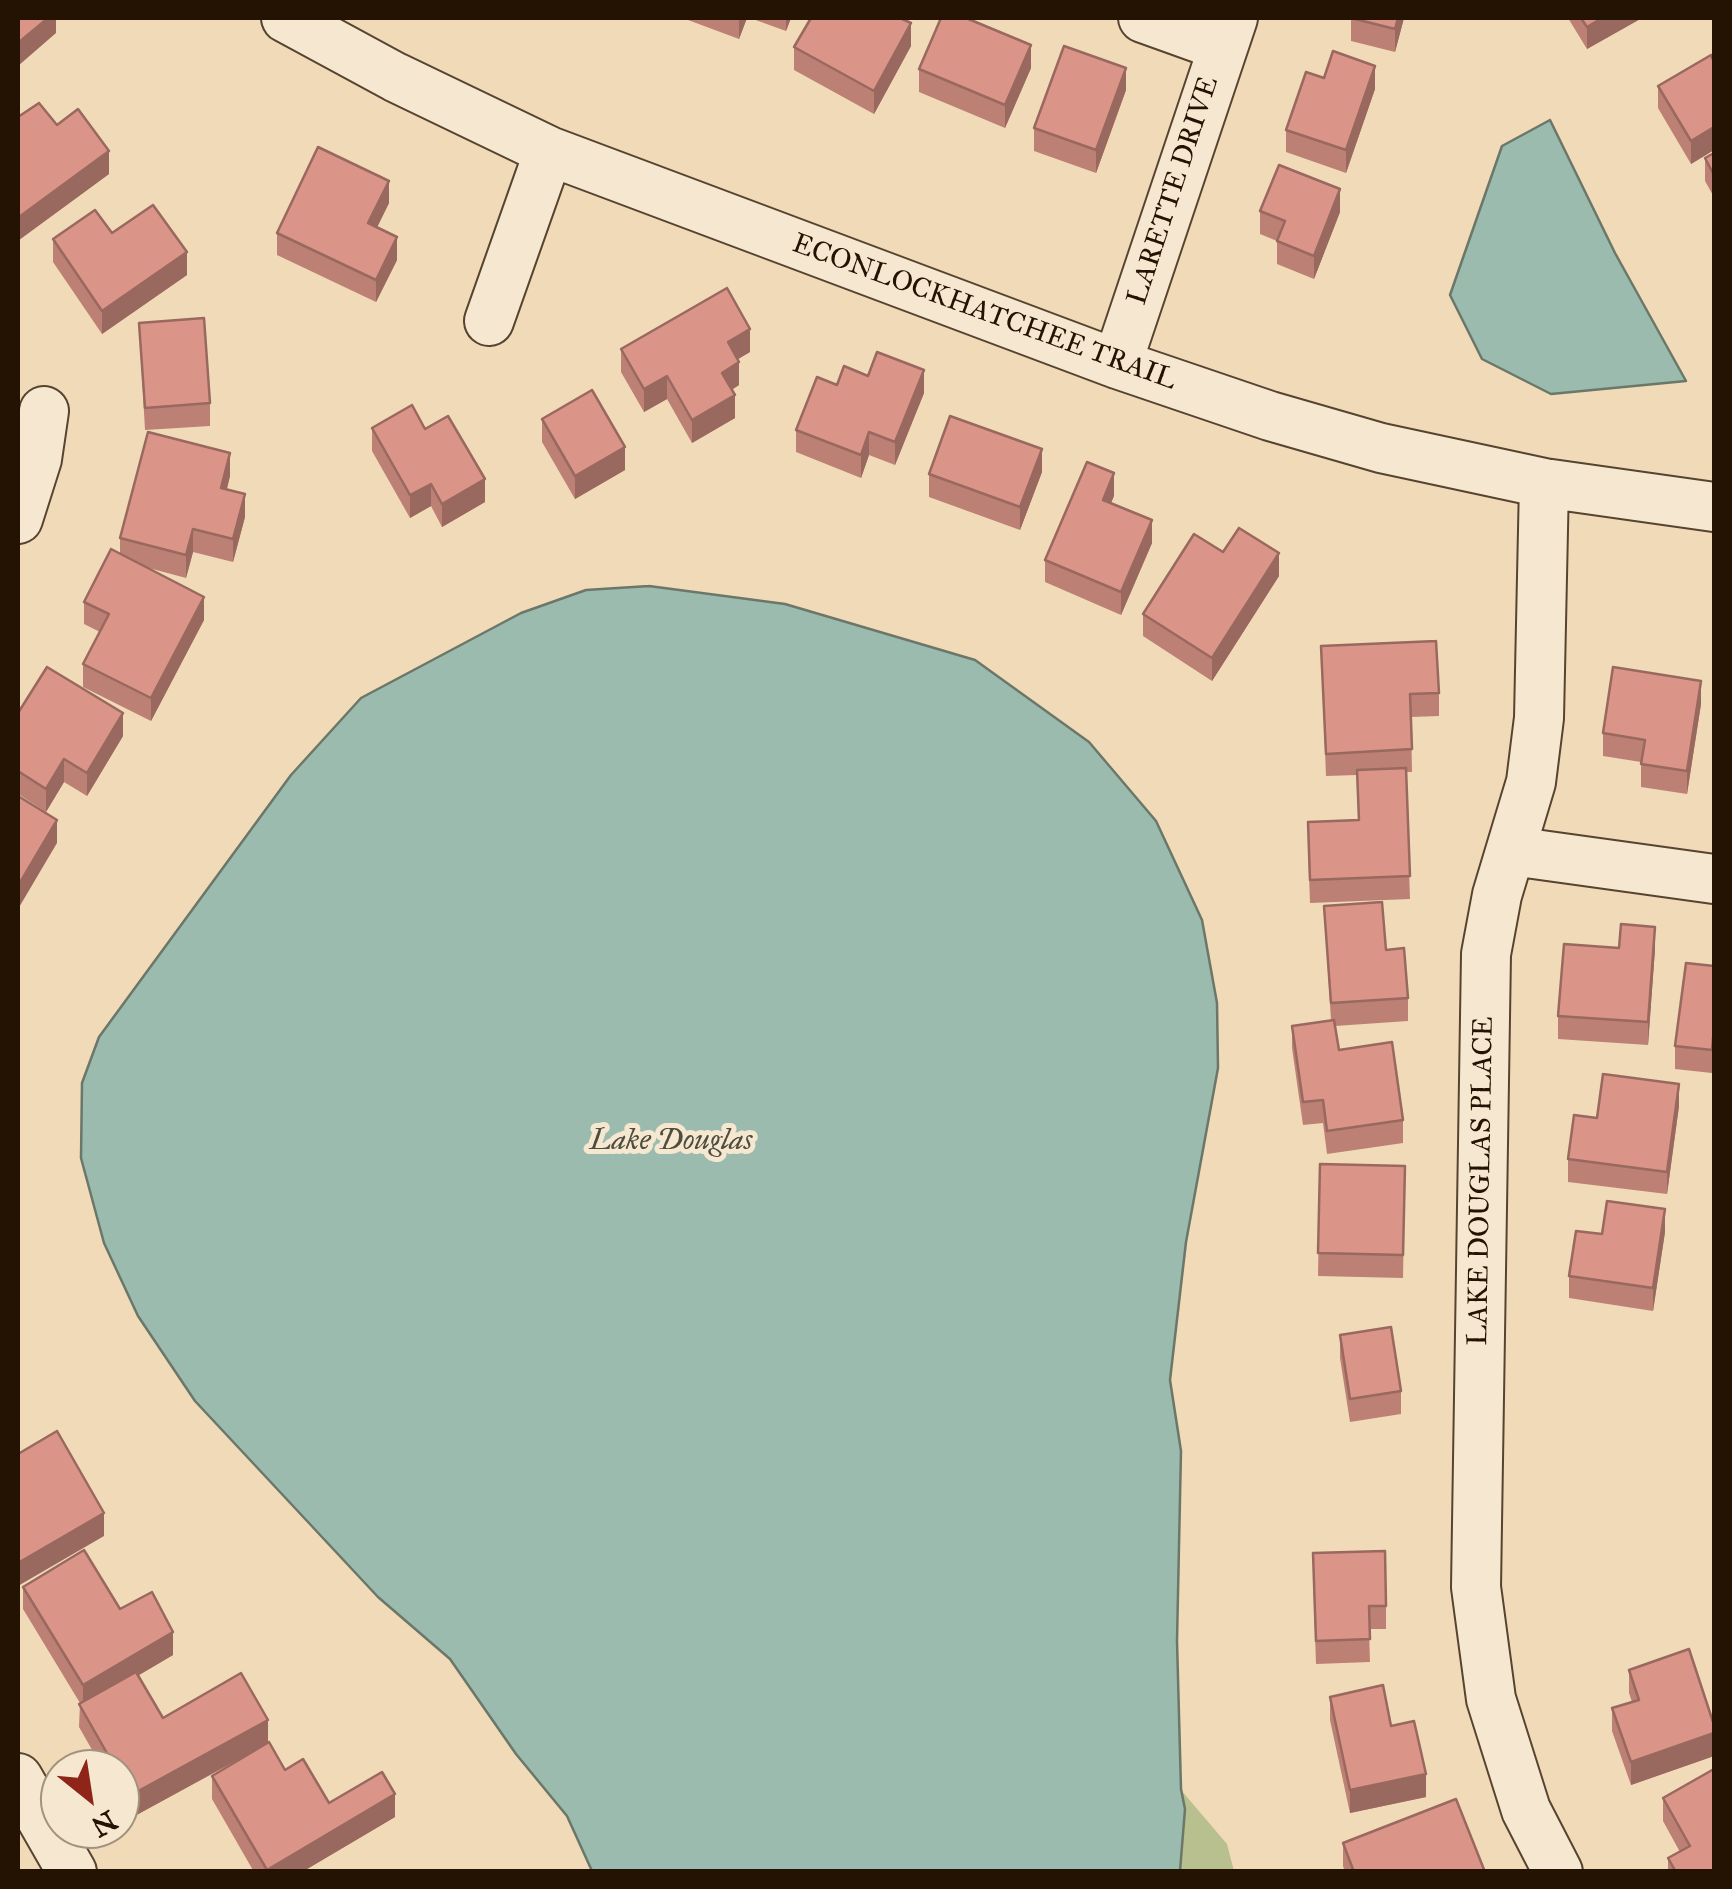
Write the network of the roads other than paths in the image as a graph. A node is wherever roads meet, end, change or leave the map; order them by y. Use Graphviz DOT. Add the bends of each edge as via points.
graph roads {
  1 [pos="286,18"];
  2 [pos="1143,18"];
  3 [pos="1227,32"];
  4 [pos="550,152"];
  5 [pos="489,322"];
  6 [pos="1117,364"];
  7 [pos="44,411"];
  8 [pos="1544,484"];
  9 [pos="1714,507"];
  10 [pos="18,519"];
  11 [pos="1512,851"];
  12 [pos="1714,879"];
  13 [pos="18,1778"];
  14 [pos="72,1872"];
  15 [pos="1558,1872"];
  1 -- 4 [label="street, ECONLOCKHATCHEE TRAIL"];
  2 -- 3 [label="street"];
  3 -- 6 [label="street, LARETTE DRIVE"];
  4 -- 5 [label="street"];
  4 -- 6 [label="street, ECONLOCKHATCHEE TRAIL"];
  6 -- 8 [label="street, ECONLOCKHATCHEE TRAIL" via="1381,448"];
  7 -- 10 [label="street"];
  8 -- 9 [label="street, ECONLOCKHATCHEE TRAIL"];
  8 -- 11 [label="street, LAKE DOUGLAS PLACE" via="1539,718"];
  11 -- 12 [label="street"];
  11 -- 15 [label="street, LAKE DOUGLAS PLACE" via="1486,954 1476,1587 1490,1698 1526,1810"];
  13 -- 14 [label="street"];
}
